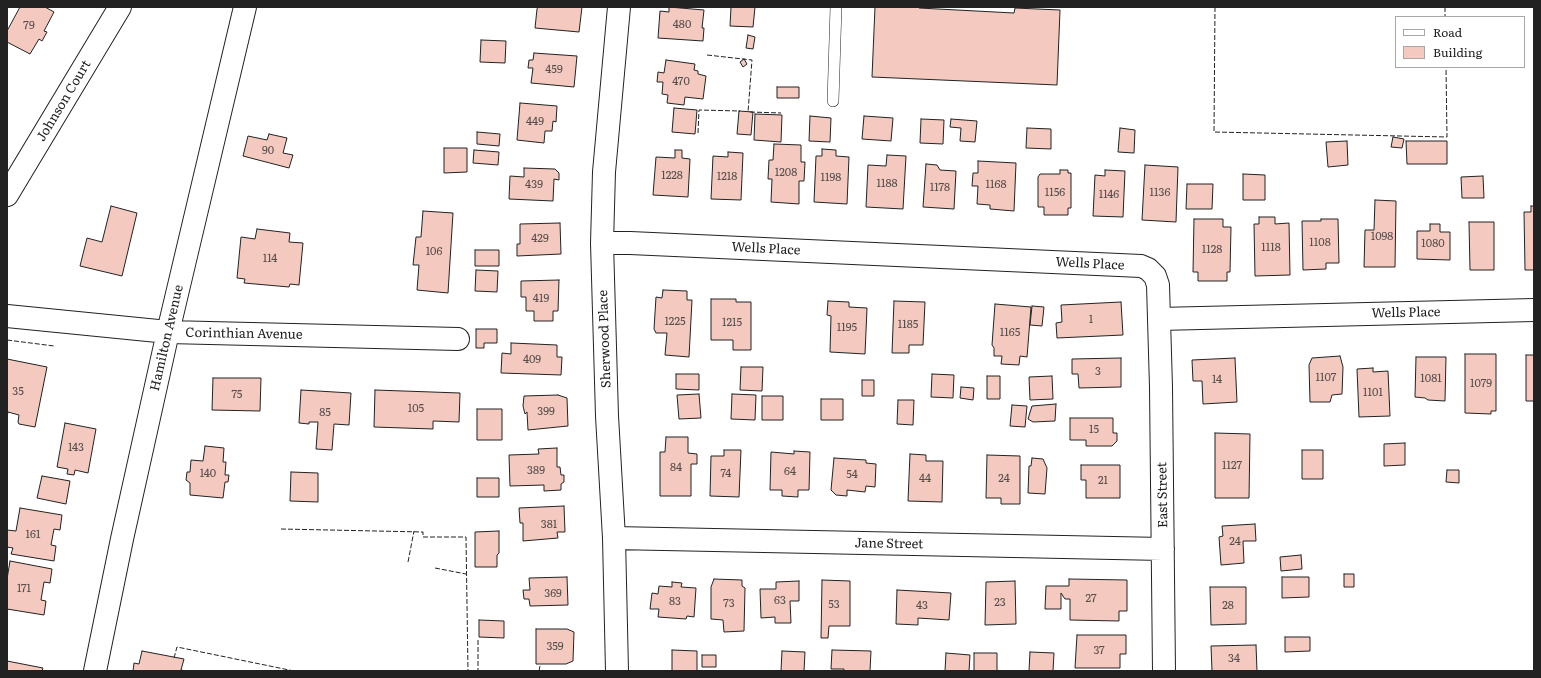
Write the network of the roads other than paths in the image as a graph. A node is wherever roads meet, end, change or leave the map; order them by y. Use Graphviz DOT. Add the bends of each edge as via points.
graph roads {
  1 [pos="120,7"];
  2 [pos="245,7"];
  3 [pos="619,7"];
  4 [pos="836,7"];
  5 [pos="833,101"];
  6 [pos="7,195"];
  7 [pos="602,243"];
  8 [pos="1534,310"];
  9 [pos="7,316"];
  10 [pos="1159,319"];
  11 [pos="168,332"];
  12 [pos="458,339"];
  13 [pos="614,538"];
  14 [pos="1164,549"];
  15 [pos="96,671"];
  16 [pos="617,671"];
  17 [pos="1164,671"];
  1 -- 6 [label="street, Johnson Court"];
  2 -- 11 [label="street, Hamilton Avenue"];
  3 -- 7 [label="street, Sherwood Place" via="604,172"];
  4 -- 5 [label="lane"];
  7 -- 10 [label="street, Wells Place" via="1141,266 1155,276 1158,285"];
  7 -- 13 [label="street, Sherwood Place" via="607,416"];
  8 -- 10 [label="street, Wells Place"];
  9 -- 11 [label="street, Corinthian Avenue"];
  10 -- 14 [label="street, East Street"];
  11 -- 12 [label="street, Corinthian Avenue"];
  11 -- 15 [label="street, Hamilton Avenue"];
  13 -- 14 [label="street, Jane Street"];
  13 -- 16 [label="street, Sherwood Place"];
  14 -- 17 [label="street, East Street"];
}
